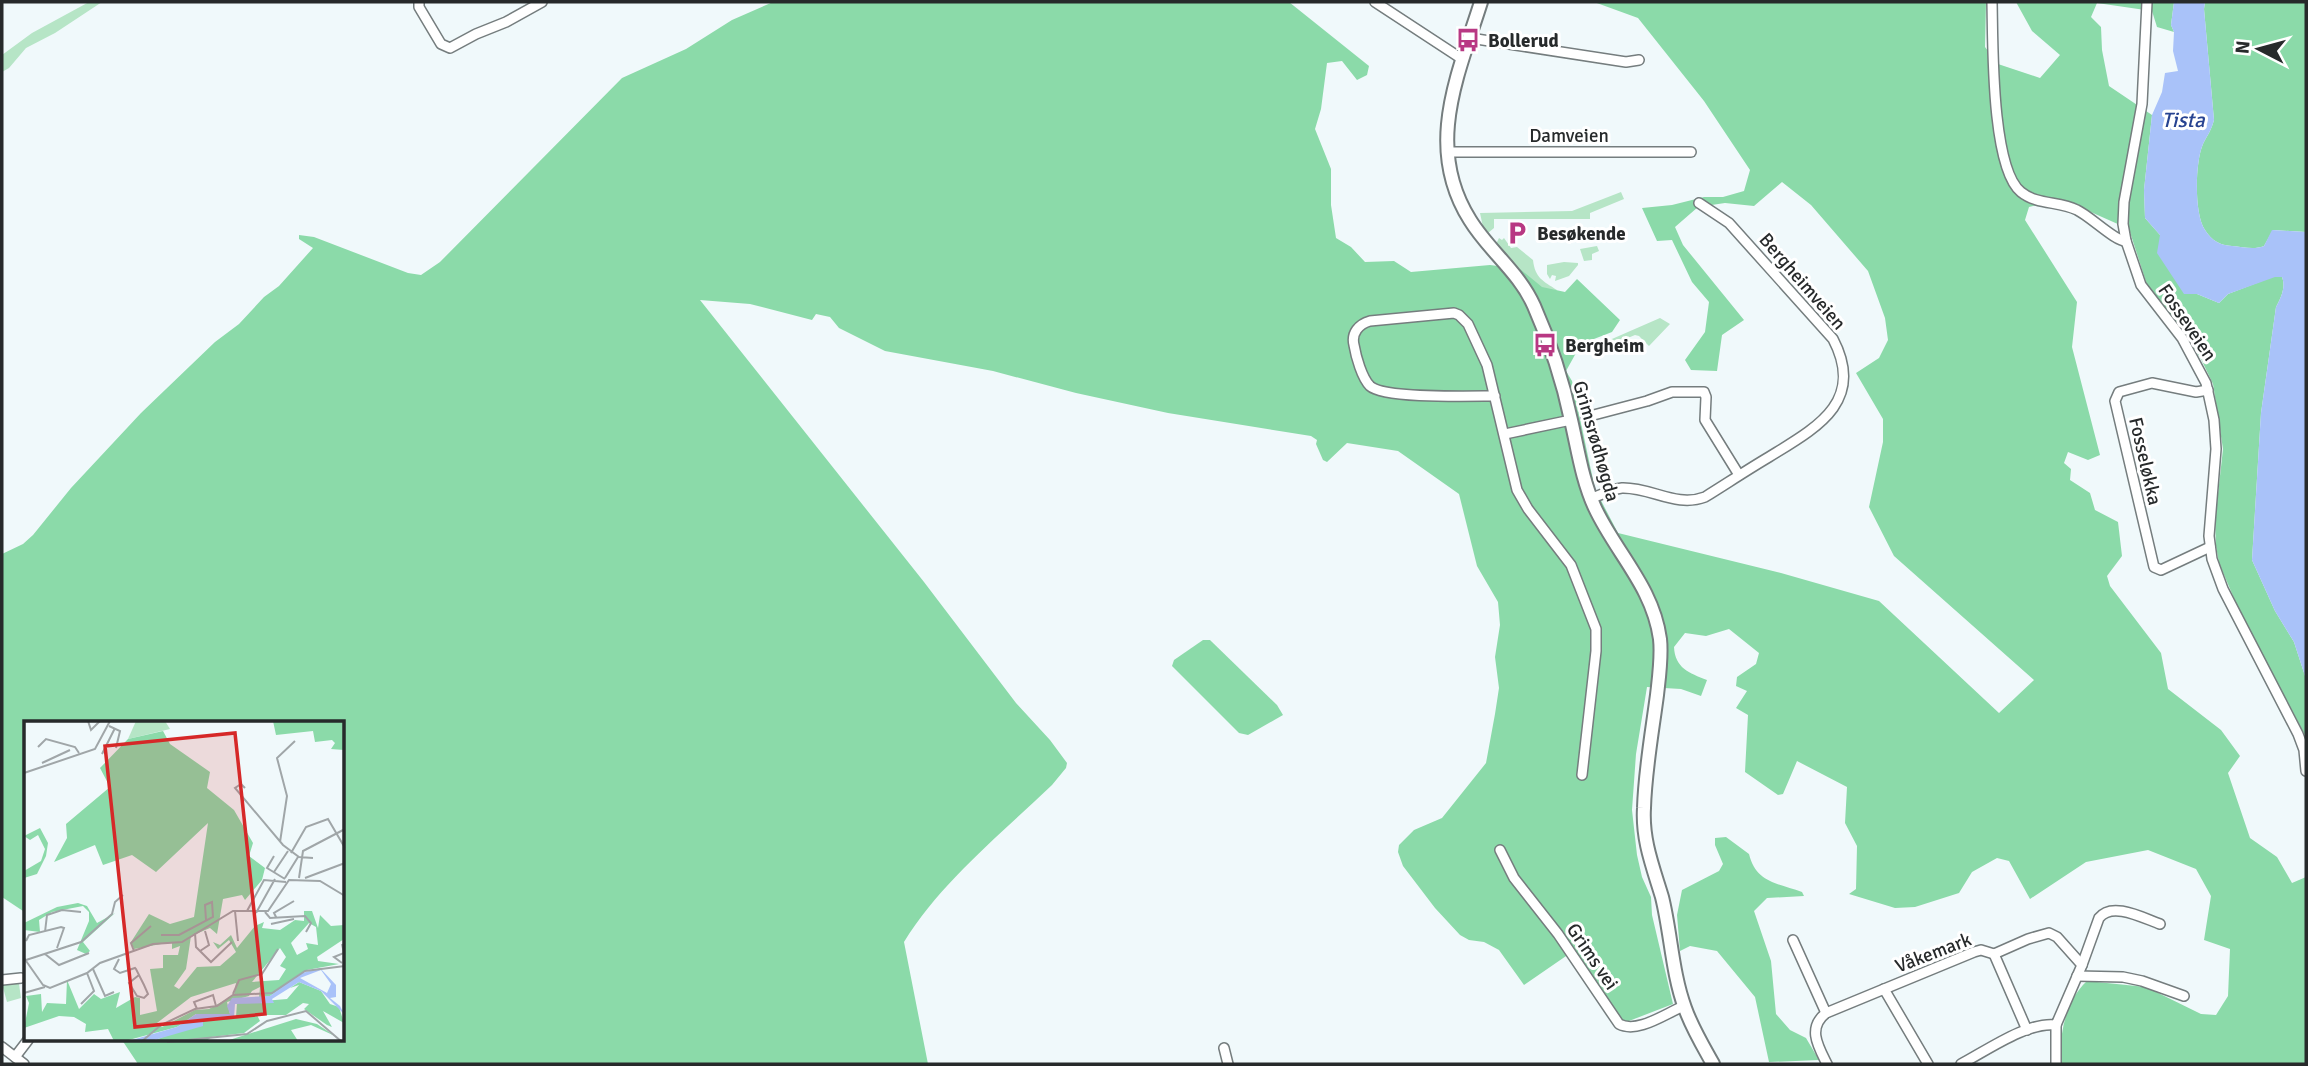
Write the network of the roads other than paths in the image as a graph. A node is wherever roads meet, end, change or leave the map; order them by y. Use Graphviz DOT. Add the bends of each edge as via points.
graph roads {
  1 [pos="419,2"];
  2 [pos="542,2"];
  3 [pos="1375,2"];
  4 [pos="1481,2"];
  5 [pos="1992,2"];
  6 [pos="2147,2"];
  7 [pos="1470,38"];
  8 [pos="1462,59"];
  9 [pos="1639,60"];
  10 [pos="1448,152"];
  11 [pos="1691,152"];
  12 [pos="1699,203"];
  13 [pos="2126,241"];
  14 [pos="2208,390"];
  15 [pos="1495,396"];
  16 [pos="1587,417"];
  17 [pos="1571,420"];
  18 [pos="1505,434"];
  19 [pos="1740,475"];
  20 [pos="1590,499"];
  21 [pos="2210,547"];
  22 [pos="2306,771"];
  23 [pos="1582,775"];
  24 [pos="1500,850"];
  25 [pos="2160,924"];
  26 [pos="1793,940"];
  27 [pos="1994,954"];
  28 [pos="2082,964"];
  29 [pos="2077,976"];
  30 [pos="21,978"];
  31 [pos="2,980"];
  32 [pos="1884,989"];
  33 [pos="2184,996"];
  34 [pos="1684,1006"];
  35 [pos="1826,1013"];
  36 [pos="2056,1025"];
  37 [pos="2027,1030"];
  38 [pos="26,1042"];
  39 [pos="2,1047"];
  40 [pos="1224,1048"];
  41 [pos="15,1056"];
  42 [pos="24,1064"];
  43 [pos="1228,1064"];
  44 [pos="1713,1064"];
  45 [pos="1827,1064"];
  46 [pos="1928,1064"];
  47 [pos="1961,1064"];
  48 [pos="2056,1064"];
  1 -- 2 [label="street" via="441,44 450,48"];
  3 -- 8 [label="street"];
  4 -- 7 [label="main road, Grimsrødhøgda"];
  5 -- 13 [label="street" via="1994,92 2000,140 2012,182 2030,198 2075,208"];
  6 -- 13 [label="street, Fosseveien" via="2142,104 2124,202"];
  7 -- 8 [label="main road, Grimsrødhøgda"];
  7 -- 9 [label="street" via="1626,62"];
  8 -- 10 [label="main road, Grimsrødhøgda" via="1450,102"];
  10 -- 11 [label="street, Damveien"];
  10 -- 17 [label="main road, Grimsrødhøgda" via="1459,198 1471,222 1519,279 1534,307"];
  12 -- 19 [label="street, Bergheimveien" via="1732,227 1827,332 1843,361 1841,394 1823,422"];
  13 -- 14 [label="street, Fosseveien" via="2141,285 2182,338"];
  14 -- 21 [label="street, Fosseveien" via="2216,449"];
  14 -- 21 [label="street, Fosseløkka" via="2151,383 2119,392 2115,401 2154,567 2161,570"];
  15 -- 15 [label="street" via="1377,390 1366,381 1354,346 1356,331 1370,321 1459,315 1480,349"];
  15 -- 18 [label="street"];
  16 -- 19 [label="street" via="1672,392 1704,392 1705,420"];
  17 -- 18 [label="street"];
  17 -- 20 [label="main road, Grimsrødhøgda"];
  18 -- 23 [label="street" via="1519,495 1571,565 1596,629"];
  19 -- 20 [label="street, Bergheimveien" via="1698,499 1675,499 1630,488"];
  20 -- 34 [label="main road, Grimsrødhøgda" via="1645,590 1660,638 1643,824"];
  21 -- 22 [label="street, Fosseveien" via="2223,589 2298,734"];
  24 -- 34 [label="street, Grims vei" via="1514,878 1619,1024 1638,1026"];
  25 -- 28 [label="street" via="2113,910 2104,912"];
  26 -- 35 [label="street"];
  27 -- 28 [label="street, Våkemark" via="2049,933"];
  27 -- 32 [label="street, Våkemark" via="1974,952"];
  27 -- 37 [label="street, Våkemark"];
  28 -- 29 [label="street"];
  29 -- 33 [label="street" via="2123,977"];
  29 -- 36 [label="street"];
  30 -- 31 [label="street"];
  32 -- 35 [label="street, Våkemark"];
  32 -- 46 [label="street, Våkemark"];
  34 -- 44 [label="main road, Grimsrødhøgda"];
  35 -- 45 [label="street" via="1814,1034"];
  36 -- 37 [label="street"];
  36 -- 48 [label="street"];
  37 -- 47 [label="street"];
  38 -- 41 [label="street"];
  39 -- 41 [label="street"];
  40 -- 43 [label="street"];
  41 -- 42 [label="street"];
}
